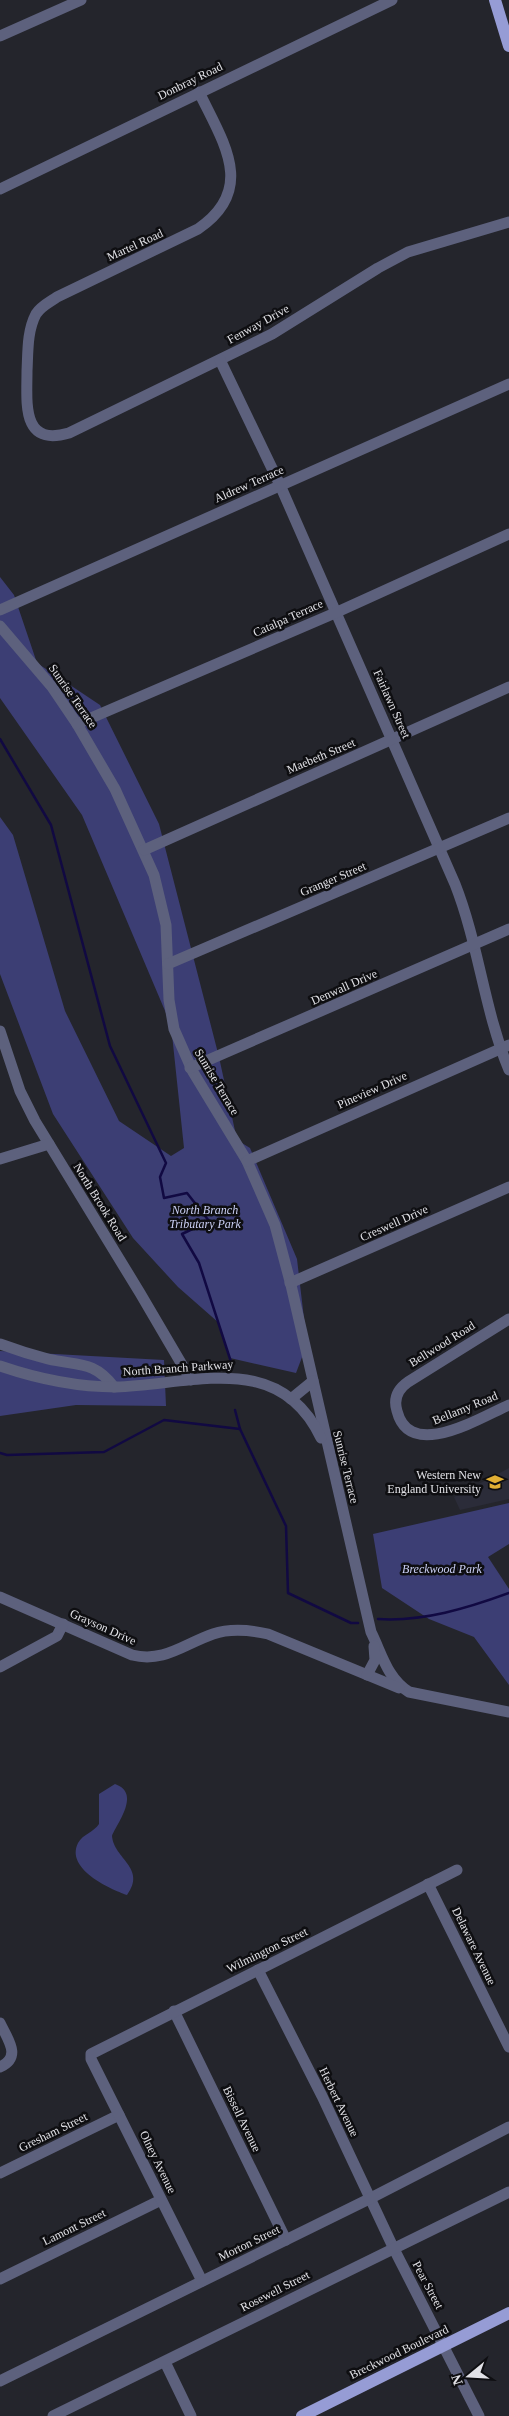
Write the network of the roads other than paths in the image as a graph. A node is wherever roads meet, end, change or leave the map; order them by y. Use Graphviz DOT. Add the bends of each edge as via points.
graph roads {
  1 [pos="81,0"];
  2 [pos="392,0"];
  3 [pos="495,0"];
  4 [pos="55,5"];
  5 [pos="0,36"];
  6 [pos="509,46"];
  7 [pos="199,92"];
  8 [pos="0,189"];
  9 [pos="509,222"];
  10 [pos="220,360"];
  11 [pos="509,384"];
  12 [pos="28,414"];
  13 [pos="280,485"];
  14 [pos="509,534"];
  15 [pos="0,610"];
  16 [pos="335,612"];
  17 [pos="0,626"];
  18 [pos="509,687"];
  19 [pos="78,724"];
  20 [pos="392,740"];
  21 [pos="509,818"];
  22 [pos="438,849"];
  23 [pos="144,850"];
  24 [pos="509,929"];
  25 [pos="475,945"];
  26 [pos="168,964"];
  27 [pos="0,1031"];
  28 [pos="505,1047"];
  29 [pos="190,1068"];
  30 [pos="509,1070"];
  31 [pos="49,1144"];
  32 [pos="0,1159"];
  33 [pos="247,1161"];
  34 [pos="509,1187"];
  35 [pos="290,1283"];
  36 [pos="509,1318"];
  37 [pos="0,1344"];
  38 [pos="0,1366"];
  39 [pos="191,1380"];
  40 [pos="313,1381"];
  41 [pos="114,1387"];
  42 [pos="396,1397"];
  43 [pos="291,1399"];
  44 [pos="509,1405"];
  45 [pos="328,1451"];
  46 [pos="0,1597"];
  47 [pos="63,1624"];
  48 [pos="371,1632"];
  49 [pos="0,1667"];
  50 [pos="367,1675"];
  51 [pos="409,1692"];
  52 [pos="509,1712"];
  53 [pos="457,1870"];
  54 [pos="428,1884"];
  55 [pos="258,1970"];
  56 [pos="174,2011"];
  57 [pos="0,2023"];
  58 [pos="509,2048"];
  59 [pos="91,2054"];
  60 [pos="5,2065"];
  61 [pos="119,2115"];
  62 [pos="509,2126"];
  63 [pos="0,2174"];
  64 [pos="509,2192"];
  65 [pos="370,2198"];
  66 [pos="161,2200"];
  67 [pos="286,2240"];
  68 [pos="393,2248"];
  69 [pos="0,2279"];
  70 [pos="202,2281"];
  71 [pos="509,2313"];
  72 [pos="444,2345"];
  73 [pos="165,2362"];
  74 [pos="0,2381"];
  75 [pos="53,2416"];
  76 [pos="191,2416"];
  77 [pos="302,2416"];
  78 [pos="479,2416"];
  1 -- 4 [label="street"];
  2 -- 7 [label="street, Donbray Road"];
  3 -- 6 [label="main road"];
  4 -- 5 [label="street"];
  7 -- 8 [label="street, Donbray Road"];
  7 -- 12 [label="street, Martel Road" via="229,160 231,186 225,203 210,219 183,237 57,297 38,311 28,342"];
  9 -- 10 [label="street, Fenway Drive" via="408,252 280,329"];
  10 -- 12 [label="street, Fenway Drive" via="56,437 45,436"];
  10 -- 13 [label="street, Fairlawn Street"];
  11 -- 13 [label="street, Aldrew Terrace"];
  13 -- 15 [label="street, Aldrew Terrace"];
  13 -- 16 [label="street, Fairlawn Street"];
  14 -- 16 [label="street, Catalpa Terrace"];
  16 -- 19 [label="street, Catalpa Terrace"];
  16 -- 20 [label="street, Fairlawn Street"];
  17 -- 19 [label="street, Sunrise Terrace" via="52,687"];
  18 -- 20 [label="street, Maebeth Street"];
  19 -- 23 [label="street, Sunrise Terrace" via="115,789"];
  20 -- 22 [label="street, Fairlawn Street"];
  20 -- 23 [label="street, Maebeth Street"];
  21 -- 22 [label="street, Granger Street"];
  22 -- 25 [label="street, Fairlawn Street" via="459,894"];
  22 -- 26 [label="street, Granger Street"];
  23 -- 26 [label="street, Sunrise Terrace" via="164,912"];
  24 -- 25 [label="street, Denwall Drive"];
  25 -- 28 [label="street, Fairlawn Street" via="488,1009"];
  25 -- 29 [label="street, Denwall Drive"];
  26 -- 29 [label="street, Sunrise Terrace" via="174,1029"];
  27 -- 31 [label="street, North Brook Road" via="20,1091"];
  28 -- 30 [label="street, Fairlawn Street"];
  28 -- 33 [label="street, Pineview Drive"];
  29 -- 33 [label="street, Sunrise Terrace"];
  31 -- 32 [label="street"];
  31 -- 39 [label="street, North Brook Road"];
  33 -- 35 [label="street, Sunrise Terrace" via="274,1225"];
  34 -- 35 [label="street, Creswell Drive"];
  35 -- 40 [label="street, Sunrise Terrace"];
  36 -- 42 [label="street, Bellwood Road" via="413,1378"];
  37 -- 41 [label="street" via="49,1359 89,1366 106,1377"];
  38 -- 41 [label="street, North Branch Parkway" via="53,1382"];
  39 -- 41 [label="street, North Branch Parkway"];
  39 -- 43 [label="street, North Branch Parkway" via="244,1378"];
  40 -- 43 [label="street"];
  40 -- 45 [label="street, Sunrise Terrace"];
  42 -- 44 [label="street, Bellamy Road" via="396,1410 402,1424 412,1433 424,1436 449,1431"];
  43 -- 45 [label="street, North Branch Parkway" via="311,1421"];
  45 -- 48 [label="street, Sunrise Terrace"];
  46 -- 47 [label="street, Grayson Drive"];
  47 -- 49 [label="street" via="57,1636"];
  47 -- 50 [label="street, Grayson Drive" via="132,1656 149,1658 166,1655 213,1634 253,1631 268,1634"];
  48 -- 50 [label="street" via="376,1653"];
  48 -- 51 [label="street" via="393,1678"];
  50 -- 51 [label="street, Grayson Drive"];
  51 -- 52 [label="street, Grayson Drive"];
  53 -- 54 [label="street, Wilmington Street"];
  54 -- 55 [label="street, Wilmington Street"];
  54 -- 58 [label="street, Delaware Avenue"];
  55 -- 56 [label="street, Wilmington Street"];
  55 -- 65 [label="street, Herbert Avenue"];
  56 -- 59 [label="street, Wilmington Street"];
  56 -- 67 [label="street, Bissell Avenue"];
  57 -- 60 [label="street" via="12,2057"];
  59 -- 61 [label="street, Olney Avenue"];
  61 -- 63 [label="street, Gresham Street"];
  61 -- 66 [label="street, Olney Avenue"];
  62 -- 65 [label="street, Morton Street"];
  64 -- 68 [label="street, Rosewell Street"];
  65 -- 67 [label="street, Morton Street"];
  65 -- 68 [label="street, Herbert Avenue"];
  66 -- 69 [label="street, Lamont Street"];
  66 -- 70 [label="street, Olney Avenue"];
  67 -- 70 [label="street, Morton Street"];
  68 -- 72 [label="street, Pear Street"];
  68 -- 73 [label="street, Rosewell Street"];
  70 -- 74 [label="street, Morton Street"];
  71 -- 72 [label="main road, Breckwood Boulevard"];
  72 -- 77 [label="main road, Breckwood Boulevard"];
  72 -- 78 [label="street, Pear Street"];
  73 -- 75 [label="street, Rosewell Street"];
  73 -- 76 [label="street"];
}
